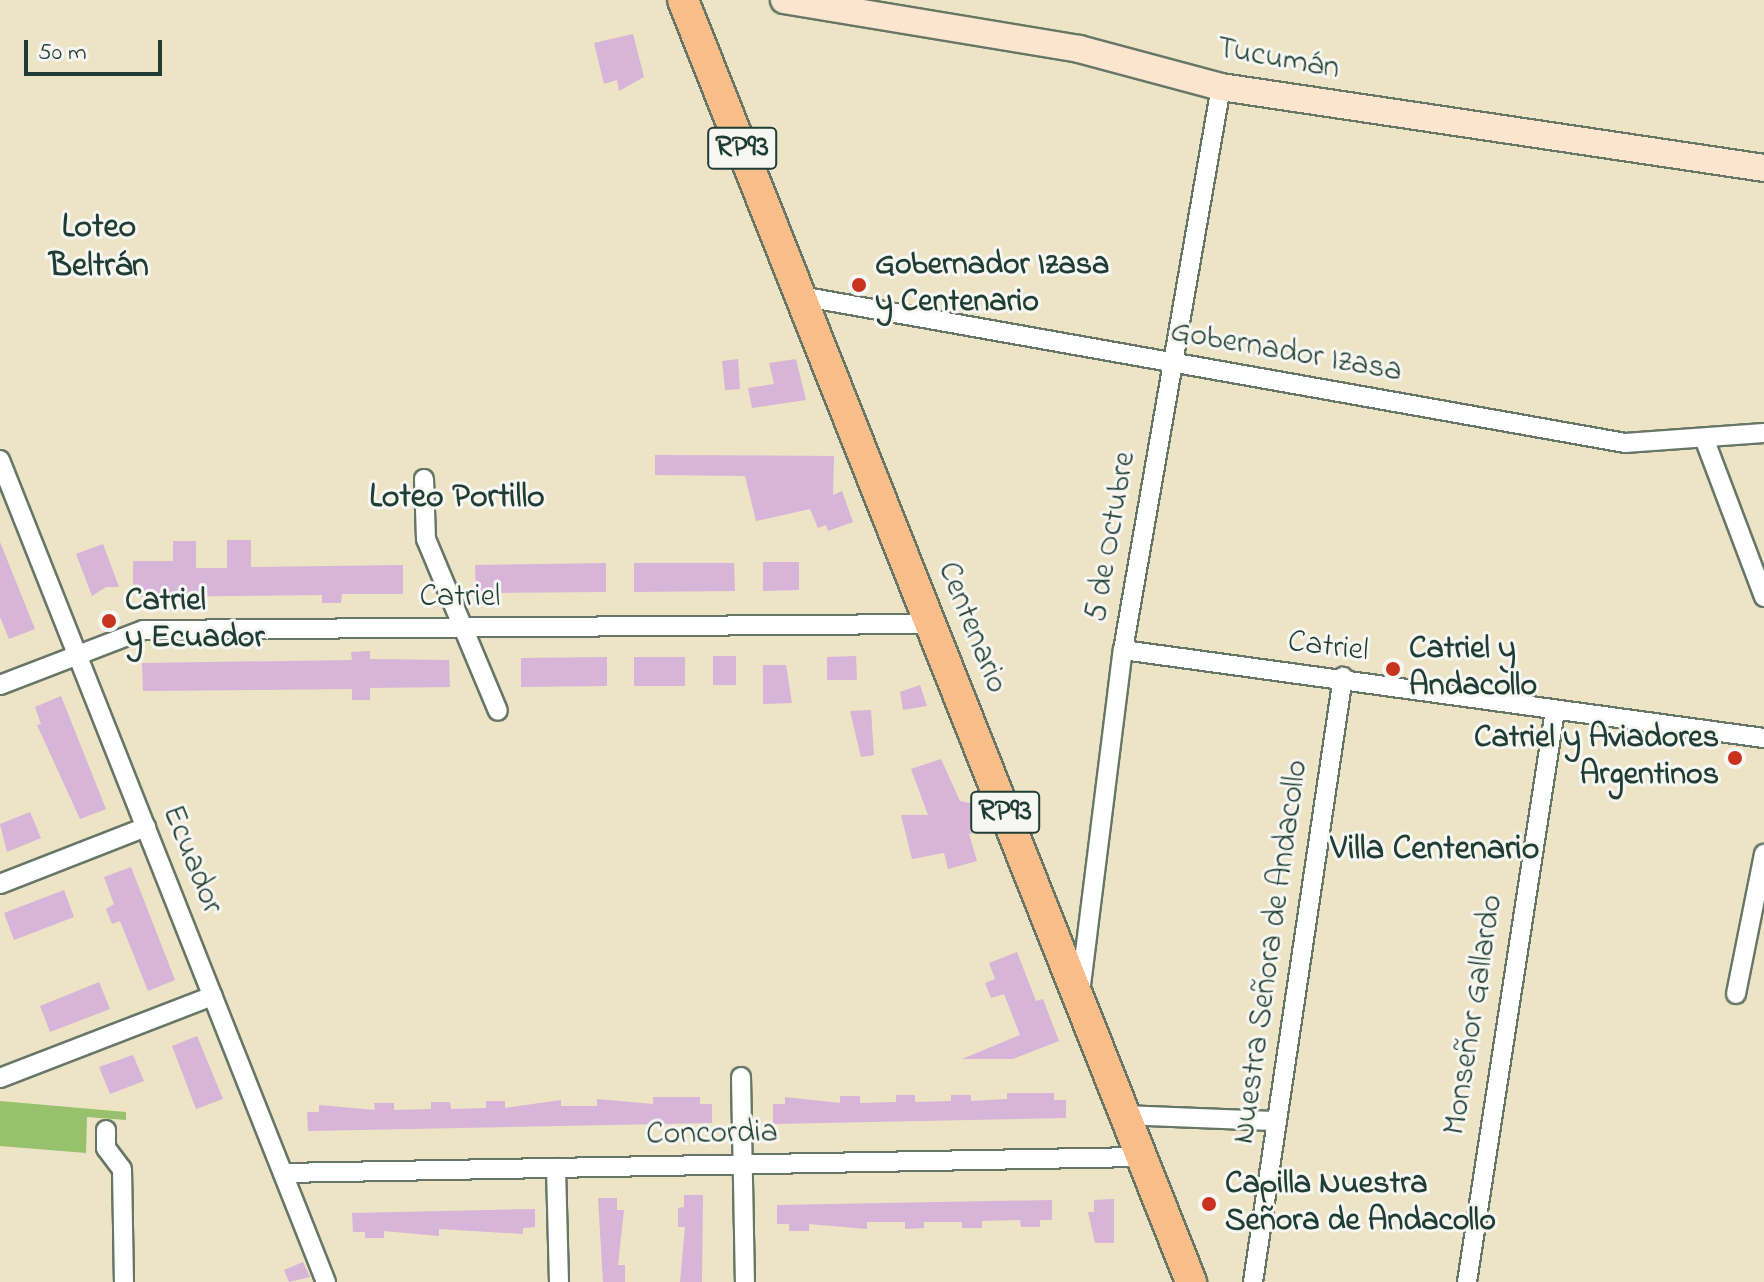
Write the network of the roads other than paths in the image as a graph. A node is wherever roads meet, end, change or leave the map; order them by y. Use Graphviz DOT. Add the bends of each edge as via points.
graph roads {
  1 [pos="683,0"];
  2 [pos="784,0"];
  3 [pos="1221,87"];
  4 [pos="1764,168"];
  5 [pos="800,296"];
  6 [pos="1173,364"];
  7 [pos="1764,433"];
  8 [pos="1704,438"];
  9 [pos="1,464"];
  10 [pos="424,479"];
  11 [pos="1764,597"];
  12 [pos="930,624"];
  13 [pos="463,628"];
  14 [pos="1123,650"];
  15 [pos="78,656"];
  16 [pos="1343,677"];
  17 [pos="0,685"];
  18 [pos="1555,710"];
  19 [pos="498,711"];
  20 [pos="1764,738"];
  21 [pos="146,827"];
  22 [pos="1764,854"];
  23 [pos="0,884"];
  24 [pos="1736,994"];
  25 [pos="213,996"];
  26 [pos="1079,1000"];
  27 [pos="741,1077"];
  28 [pos="0,1078"];
  29 [pos="1125,1115"];
  30 [pos="1277,1121"];
  31 [pos="106,1130"];
  32 [pos="1142,1157"];
  33 [pos="743,1164"];
  34 [pos="556,1168"];
  35 [pos="283,1173"];
  36 [pos="124,1282"];
  37 [pos="326,1282"];
  38 [pos="559,1282"];
  39 [pos="745,1282"];
  40 [pos="1191,1282"];
  41 [pos="1253,1282"];
  42 [pos="1467,1282"];
  1 -- 5 [label="main road, Centenario / RP93"];
  2 -- 3 [label="main road, Tucumán" via="1079,49"];
  3 -- 4 [label="main road, Tucumán"];
  3 -- 6 [label="street, 5 de Octubre"];
  5 -- 6 [label="street, Gobernador Izasa"];
  5 -- 12 [label="main road, Centenario / RP93"];
  6 -- 8 [label="street, Gobernador Izasa" via="1625,443"];
  6 -- 14 [label="street, 5 de Octubre"];
  7 -- 8 [label="street, Gobernador Izasa"];
  8 -- 11 [label="street"];
  9 -- 15 [label="street, Ecuador"];
  10 -- 13 [label="street" via="426,539"];
  12 -- 13 [label="street, Catriel"];
  12 -- 26 [label="main road, Centenario / RP93"];
  13 -- 15 [label="street, Catriel" via="143,630"];
  13 -- 19 [label="street"];
  14 -- 16 [label="street, Catriel"];
  14 -- 26 [label="street, 5 de Octubre"];
  15 -- 17 [label="street, Catriel"];
  15 -- 21 [label="street, Ecuador"];
  16 -- 18 [label="street, Catriel"];
  16 -- 30 [label="street, Nuestra Señora de Andacollo"];
  18 -- 20 [label="street, Catriel"];
  18 -- 42 [label="street, Monseñor Gallardo"];
  21 -- 23 [label="street"];
  21 -- 25 [label="street, Ecuador"];
  22 -- 24 [label="street"];
  25 -- 28 [label="street"];
  25 -- 35 [label="street, Ecuador"];
  26 -- 29 [label="main road, Centenario / RP93"];
  27 -- 33 [label="street"];
  29 -- 30 [label="street"];
  29 -- 32 [label="main road, Centenario / RP93"];
  30 -- 41 [label="street, Nuestra Señora de Andacollo"];
  31 -- 36 [label="street" via="106,1148 122,1169"];
  32 -- 33 [label="street, Concordia"];
  32 -- 40 [label="main road, Centenario / RP93"];
  33 -- 34 [label="street, Concordia"];
  33 -- 39 [label="street"];
  34 -- 35 [label="street, Concordia"];
  34 -- 38 [label="street"];
  35 -- 37 [label="street, Ecuador"];
}
